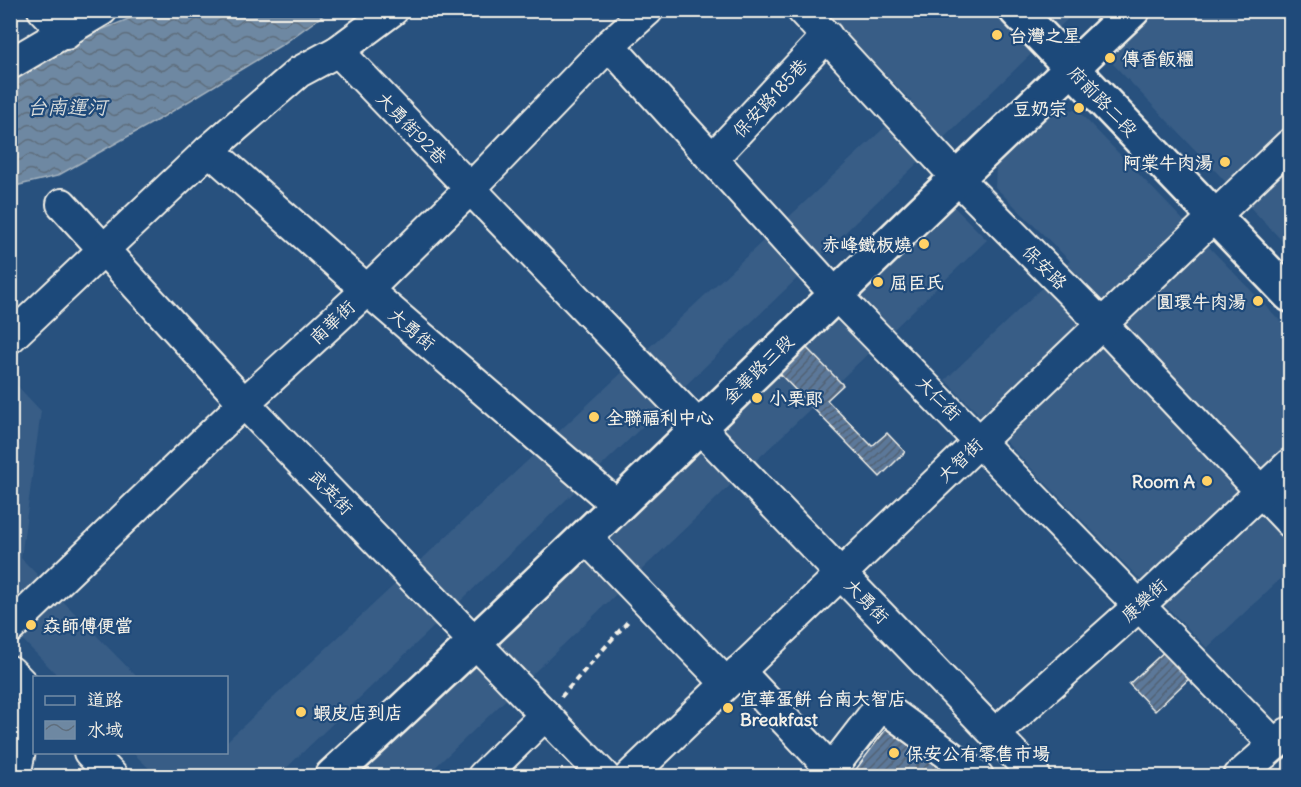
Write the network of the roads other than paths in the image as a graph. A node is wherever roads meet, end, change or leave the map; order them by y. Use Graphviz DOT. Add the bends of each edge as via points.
graph roads {
  1 [pos="43,10"];
  2 [pos="102,10"];
  3 [pos="393,10"];
  4 [pos="648,10"];
  5 [pos="802,10"];
  6 [pos="1016,10"];
  7 [pos="1133,10"];
  8 [pos="66,34"];
  9 [pos="827,36"];
  10 [pos="609,45"];
  11 [pos="338,51"];
  12 [pos="10,64"];
  13 [pos="1071,69"];
  14 [pos="1290,144"];
  15 [pos="209,150"];
  16 [pos="712,159"];
  17 [pos="957,178"];
  18 [pos="470,189"];
  19 [pos="62,204"];
  20 [pos="1215,217"];
  21 [pos="105,249"];
  22 [pos="367,290"];
  23 [pos="835,294"];
  24 [pos="1290,295"];
  25 [pos="1102,324"];
  26 [pos="10,338"];
  27 [pos="244,403"];
  28 [pos="698,428"];
  29 [pos="981,440"];
  30 [pos="1290,464"];
  31 [pos="1261,492"];
  32 [pos="617,505"];
  33 [pos="1290,522"];
  34 [pos="585,537"];
  35 [pos="841,573"];
  36 [pos="1140,605"];
  37 [pos="10,628"];
  38 [pos="476,643"];
  39 [pos="10,671"];
  40 [pos="732,677"];
  41 [pos="33,695"];
  42 [pos="33,699"];
  43 [pos="545,715"];
  44 [pos="995,734"];
  45 [pos="1283,738"];
  46 [pos="828,773"];
  47 [pos="15,777"];
  48 [pos="332,777"];
  49 [pos="483,777"];
  50 [pos="604,777"];
  51 [pos="630,777"];
  52 [pos="978,777"];
  53 [pos="1035,777"];
  54 [pos="1239,777"];
  1 -- 8 [label="street"];
  2 -- 8 [label="street"];
  3 -- 11 [label="street"];
  4 -- 10 [label="street, 南華街"];
  5 -- 9 [label="street, 保安路"];
  6 -- 13 [label="main road, 府前路二段"];
  7 -- 13 [label="main road, 金華路三段"];
  8 -- 12 [label="street"];
  9 -- 16 [label="street, 保安路185巷"];
  9 -- 17 [label="street, 保安路"];
  10 -- 16 [label="street, 大仁街"];
  10 -- 18 [label="street, 南華街"];
  11 -- 15 [label="street" via="299,72"];
  11 -- 18 [label="street, 大勇街92巷"];
  13 -- 17 [label="main road, 金華路三段"];
  13 -- 20 [label="main road, 府前路二段"];
  14 -- 20 [label="street, 大智街"];
  15 -- 21 [label="street"];
  15 -- 22 [label="street, 大勇街"];
  16 -- 23 [label="street, 大仁街"];
  17 -- 23 [label="main road, 金華路三段"];
  17 -- 25 [label="street, 保安路"];
  18 -- 22 [label="street, 南華街"];
  18 -- 28 [label="street, 大勇街92巷"];
  19 -- 21 [label="street, 武英街"];
  20 -- 24 [label="main road, 府前路二段"];
  20 -- 25 [label="street, 大智街"];
  21 -- 26 [label="street"];
  21 -- 27 [label="street, 武英街"];
  22 -- 27 [label="street, 南華街"];
  22 -- 32 [label="street, 大勇街"];
  23 -- 28 [label="main road, 金華路三段"];
  23 -- 29 [label="street, 大仁街"];
  25 -- 29 [label="street, 大智街"];
  25 -- 31 [label="street, 保安路"];
  27 -- 37 [label="street, 南華街"];
  27 -- 38 [label="street, 武英街"];
  28 -- 32 [label="main road, 金華路三段"];
  28 -- 35 [label="street, 大勇街"];
  29 -- 35 [label="street, 大智街"];
  29 -- 36 [label="street, 大仁街"];
  30 -- 31 [label="street, 康樂街"];
  31 -- 33 [label="street, 保安路"];
  31 -- 36 [label="street, 康樂街"];
  32 -- 34 [label="main road, 金華路三段"];
  34 -- 38 [label="main road, 金華路三段"];
  34 -- 40 [label="street" via="646,600"];
  35 -- 40 [label="street, 大智街"];
  35 -- 44 [label="street, 大勇街"];
  36 -- 44 [label="street, 康樂街"];
  36 -- 45 [label="street, 大仁街"];
  38 -- 43 [label="street, 武英街"];
  38 -- 48 [label="main road, 金華路三段"];
  39 -- 41 [label="street"];
  40 -- 46 [label="street"];
  40 -- 51 [label="street, 大智街"];
  42 -- 47 [label="street"];
  43 -- 49 [label="street"];
  43 -- 50 [label="street, 武英街"];
  44 -- 53 [label="street, 大勇街"];
  45 -- 54 [label="street"];
  46 -- 52 [label="street" via="881,705"];
}
